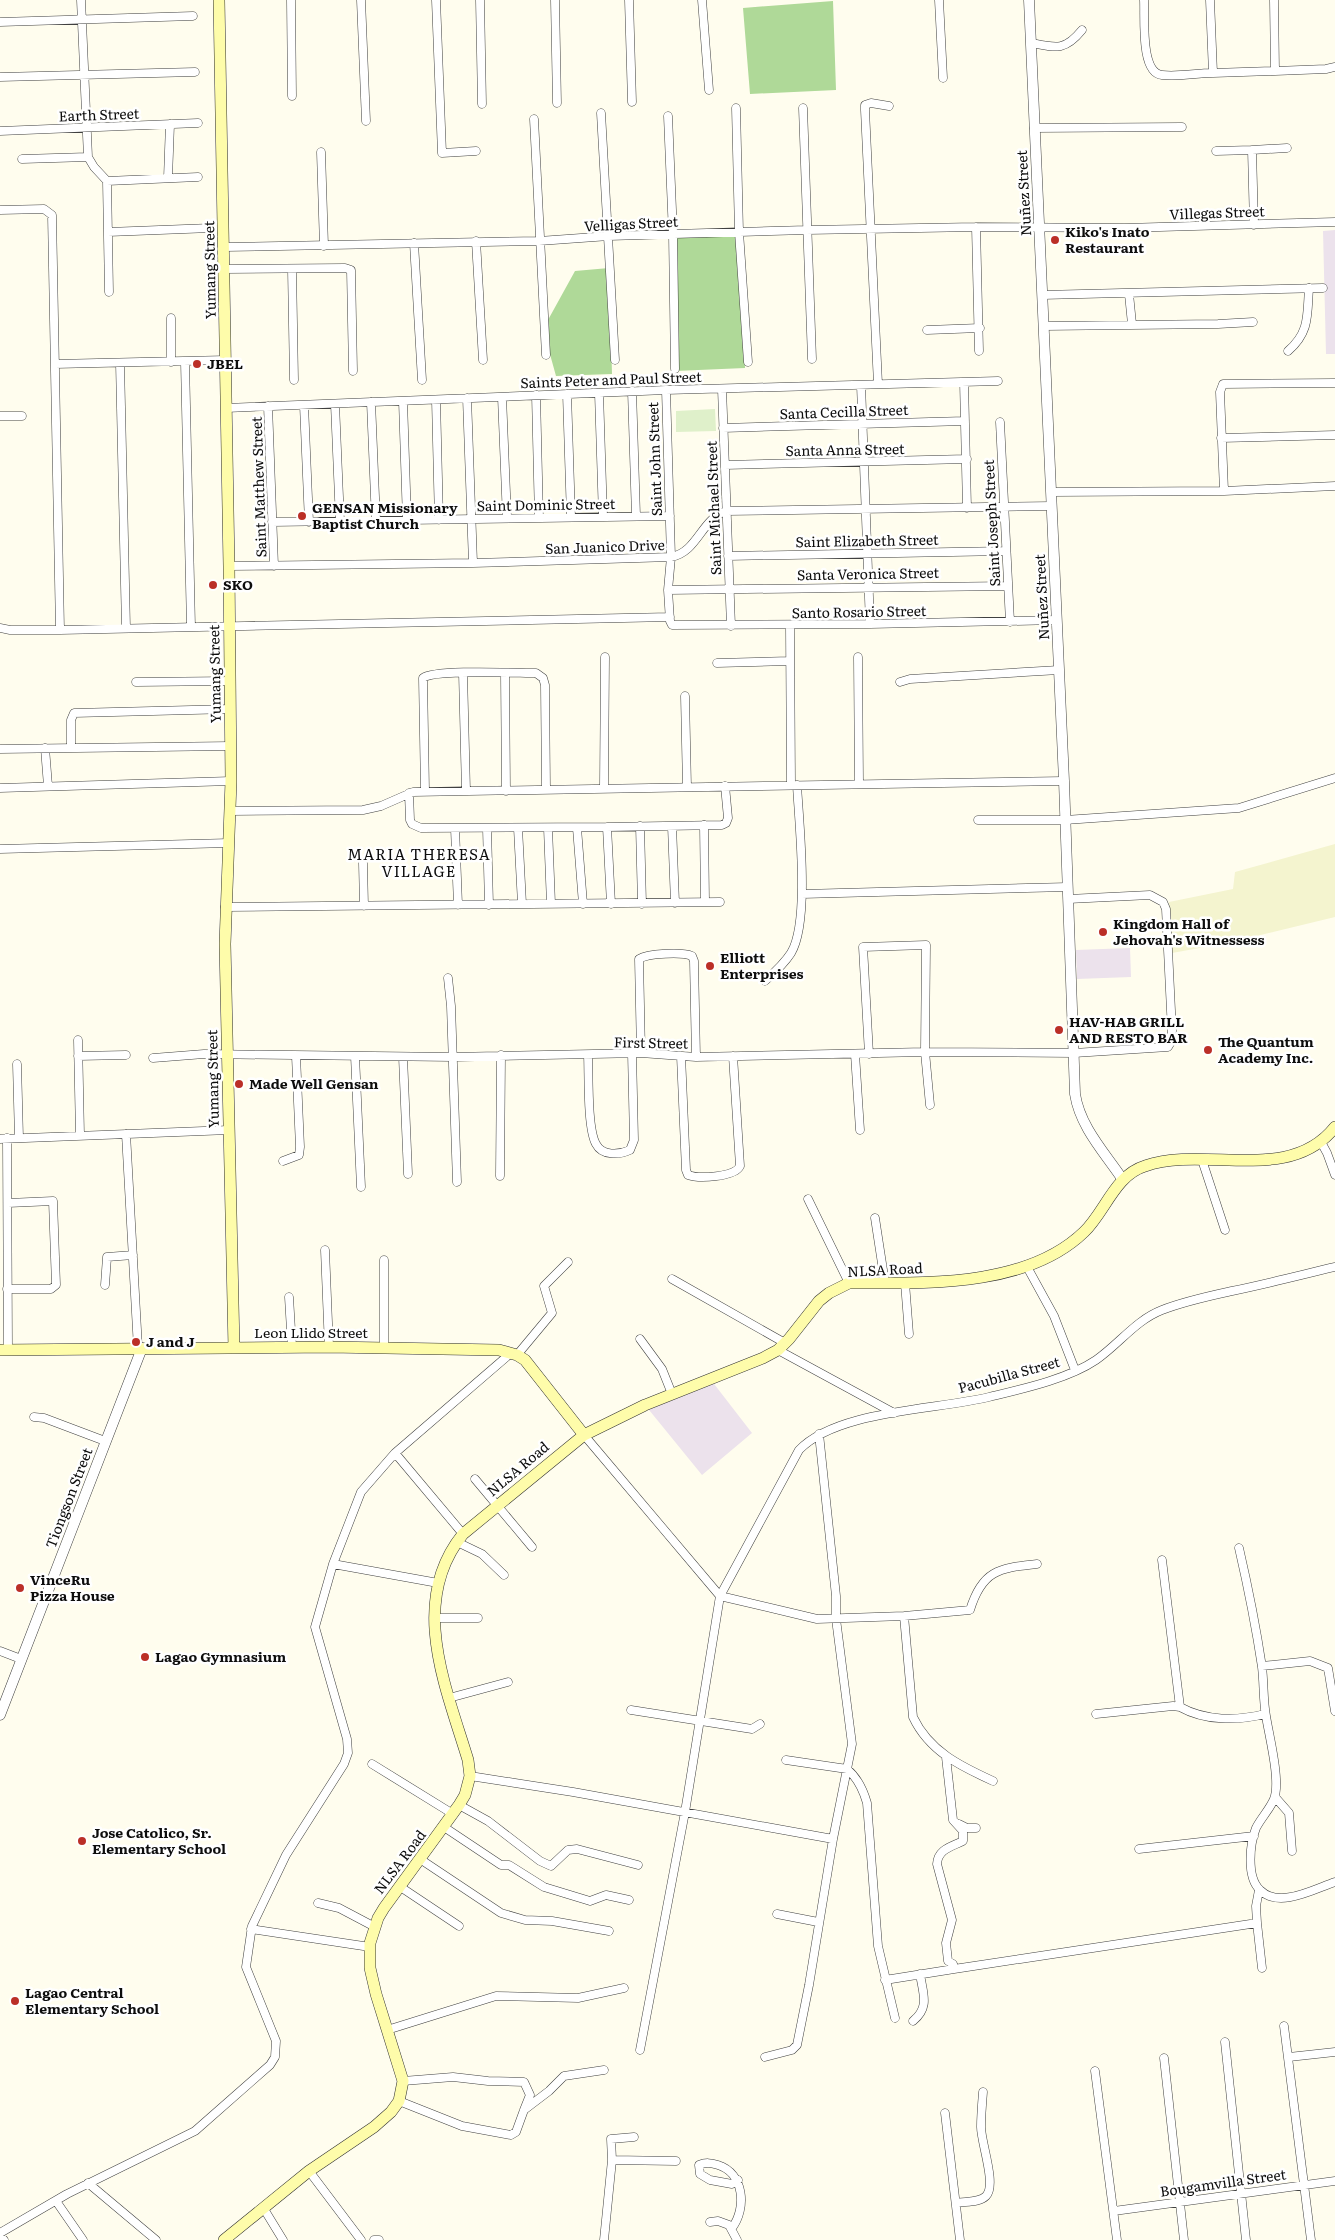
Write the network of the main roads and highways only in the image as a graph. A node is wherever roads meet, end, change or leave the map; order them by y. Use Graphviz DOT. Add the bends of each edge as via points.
graph roads {
  1 [pos="219,0"];
  2 [pos="1335,1127"];
  3 [pos="234,1348"];
  4 [pos="4,1350"];
  5 [pos="584,1435"];
  6 [pos="224,2240"];
  1 -- 3 [label="main road, Yumang Street" via="230,566 231,781 225,907"];
  2 -- 5 [label="main road, NLSA Road" via="1321,1142 1276,1159 1174,1160 1143,1166 1123,1180 1075,1240 1050,1256 1026,1265 958,1280 849,1284 819,1301 781,1346 749,1365 672,1394"];
  3 -- 4 [label="main road, Leon Llido Street"];
  3 -- 5 [label="main road, Leon Llido Street" via="485,1349 514,1354 525,1360"];
  5 -- 6 [label="main road, NLSA Road" via="460,1538 446,1560 438,1583 434,1618 436,1643 470,1776 465,1795 456,1810 384,1908 370,1947 372,1978 403,2081 399,2102 374,2127 309,2171"];
}
